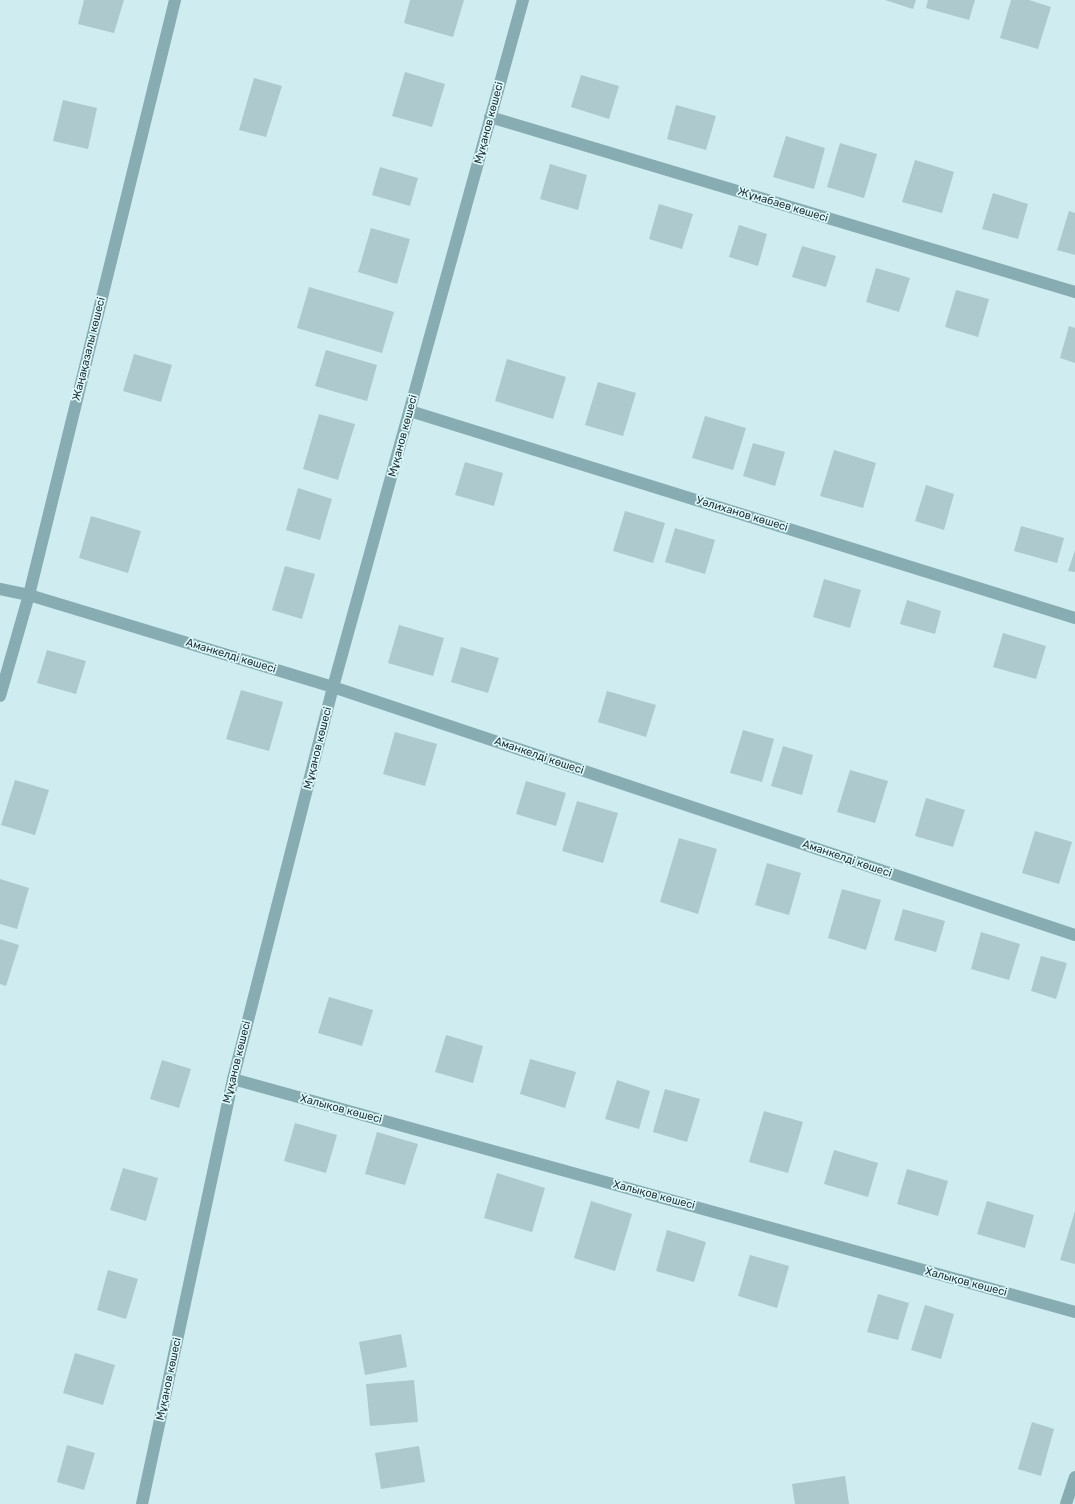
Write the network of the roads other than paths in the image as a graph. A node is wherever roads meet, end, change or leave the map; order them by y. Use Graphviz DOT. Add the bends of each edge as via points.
graph roads {
  1 [pos="175,0"];
  2 [pos="523,0"];
  3 [pos="490,118"];
  4 [pos="1075,292"];
  5 [pos="410,411"];
  6 [pos="0,589"];
  7 [pos="29,595"];
  8 [pos="1075,618"];
  9 [pos="333,687"];
  10 [pos="0,696"];
  11 [pos="1075,935"];
  12 [pos="233,1079"];
  13 [pos="1075,1312"];
  14 [pos="1075,1477"];
  15 [pos="142,1504"];
  16 [pos="1066,1504"];
  1 -- 7 [label="street, Жаңақазалы көшесі"];
  2 -- 3 [label="street, Мұқанов көшесі"];
  3 -- 4 [label="street, Жұмабаев көшесі"];
  3 -- 5 [label="street, Мұқанов көшесі"];
  5 -- 8 [label="street, Уәлиханов көшесі"];
  5 -- 9 [label="street, Мұқанов көшесі"];
  6 -- 7 [label="street, Аманкелді көшесі"];
  7 -- 9 [label="street, Аманкелді көшесі"];
  7 -- 10 [label="street, Жаңақазалы көшесі"];
  9 -- 11 [label="street, Аманкелді көшесі"];
  9 -- 12 [label="street, Мұқанов көшесі"];
  12 -- 13 [label="street, Халықов көшесі"];
  12 -- 15 [label="street, Мұқанов көшесі"];
  14 -- 16 [label="street"];
}
